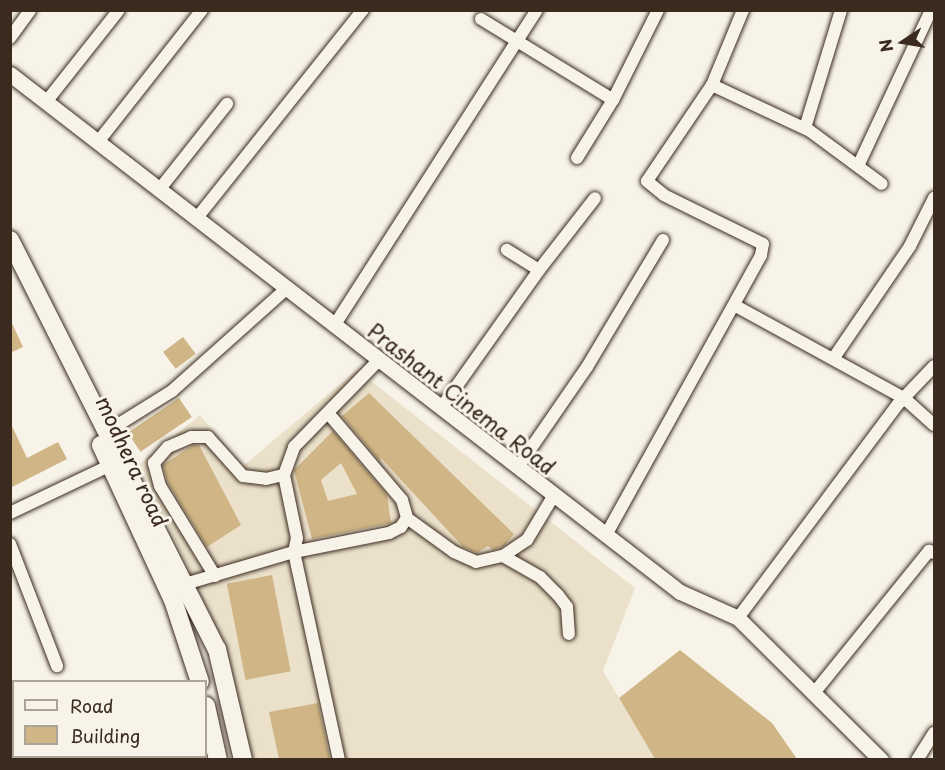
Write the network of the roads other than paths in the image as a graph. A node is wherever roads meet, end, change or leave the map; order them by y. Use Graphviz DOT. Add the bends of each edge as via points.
graph roads {
  1 [pos="30,10"];
  2 [pos="119,10"];
  3 [pos="202,10"];
  4 [pos="363,10"];
  5 [pos="537,10"];
  6 [pos="658,10"];
  7 [pos="743,10"];
  8 [pos="841,10"];
  9 [pos="931,10"];
  10 [pos="481,19"];
  11 [pos="10,38"];
  12 [pos="517,41"];
  13 [pos="10,74"];
  14 [pos="712,85"];
  15 [pos="613,100"];
  16 [pos="46,102"];
  17 [pos="227,104"];
  18 [pos="805,128"];
  19 [pos="98,142"];
  20 [pos="577,158"];
  21 [pos="858,166"];
  22 [pos="882,184"];
  23 [pos="159,190"];
  24 [pos="595,198"];
  25 [pos="934,198"];
  26 [pos="196,219"];
  27 [pos="10,240"];
  28 [pos="663,240"];
  29 [pos="507,250"];
  30 [pos="10,265"];
  31 [pos="539,270"];
  32 [pos="286,289"];
  33 [pos="734,305"];
  34 [pos="334,326"];
  35 [pos="833,359"];
  36 [pos="379,360"];
  37 [pos="934,366"];
  38 [pos="904,398"];
  39 [pos="441,408"];
  40 [pos="328,413"];
  41 [pos="934,425"];
  42 [pos="108,431"];
  43 [pos="117,463"];
  44 [pos="519,467"];
  45 [pos="284,475"];
  46 [pos="554,495"];
  47 [pos="10,513"];
  48 [pos="407,518"];
  49 [pos="606,535"];
  50 [pos="10,544"];
  51 [pos="294,552"];
  52 [pos="934,553"];
  53 [pos="503,556"];
  54 [pos="215,576"];
  55 [pos="185,584"];
  56 [pos="738,618"];
  57 [pos="569,634"];
  58 [pos="57,666"];
  59 [pos="200,680"];
  60 [pos="814,693"];
  61 [pos="207,710"];
  62 [pos="934,733"];
  63 [pos="219,759"];
  64 [pos="243,759"];
  65 [pos="339,759"];
  66 [pos="881,759"];
  67 [pos="917,759"];
  1 -- 11 [label="street"];
  2 -- 16 [label="street"];
  3 -- 19 [label="street"];
  4 -- 26 [label="street"];
  5 -- 12 [label="street"];
  6 -- 15 [label="street"];
  7 -- 14 [label="street"];
  8 -- 18 [label="street"];
  9 -- 21 [label="street"];
  10 -- 12 [label="street"];
  12 -- 15 [label="street"];
  12 -- 34 [label="street"];
  13 -- 16 [label="street, Prashant Cinema Road"];
  14 -- 18 [label="street"];
  14 -- 33 [label="street" via="647,181 664,195 763,244"];
  15 -- 20 [label="street"];
  16 -- 19 [label="street, Prashant Cinema Road"];
  17 -- 23 [label="street"];
  18 -- 21 [label="street"];
  19 -- 23 [label="street, Prashant Cinema Road"];
  21 -- 22 [label="street"];
  23 -- 26 [label="street, Prashant Cinema Road"];
  24 -- 31 [label="street"];
  25 -- 35 [label="street" via="910,246"];
  26 -- 32 [label="street, Prashant Cinema Road"];
  27 -- 42 [label="main road"];
  28 -- 44 [label="street" via="587,367"];
  29 -- 31 [label="street"];
  30 -- 43 [label="main road, modhera road"];
  31 -- 39 [label="street"];
  32 -- 34 [label="street, Prashant Cinema Road"];
  32 -- 42 [label="street" via="172,391"];
  33 -- 35 [label="street"];
  33 -- 49 [label="street"];
  34 -- 36 [label="street, Prashant Cinema Road"];
  35 -- 38 [label="street"];
  36 -- 39 [label="street, Prashant Cinema Road"];
  36 -- 40 [label="street"];
  37 -- 38 [label="street"];
  38 -- 41 [label="street"];
  38 -- 56 [label="street"];
  39 -- 44 [label="street, Prashant Cinema Road"];
  40 -- 45 [label="street" via="294,447"];
  40 -- 48 [label="street" via="402,500"];
  42 -- 43 [label="main road"];
  43 -- 47 [label="street"];
  43 -- 55 [label="main road"];
  43 -- 59 [label="main road, modhera road" via="173,600"];
  44 -- 46 [label="street, Prashant Cinema Road"];
  45 -- 51 [label="street" via="297,538"];
  45 -- 54 [label="street" via="266,479 243,476 208,437 191,436 168,447 154,463 160,486"];
  46 -- 49 [label="street, Prashant Cinema Road"];
  46 -- 53 [label="street" via="527,540"];
  48 -- 51 [label="street" via="401,527 389,533"];
  48 -- 53 [label="street" via="454,552 476,562"];
  49 -- 56 [label="street, Prashant Cinema Road" via="680,592"];
  50 -- 58 [label="street"];
  51 -- 54 [label="street"];
  51 -- 65 [label="street"];
  52 -- 60 [label="street" via="929,551"];
  53 -- 57 [label="street" via="540,577 558,596 567,608"];
  54 -- 55 [label="street"];
  55 -- 64 [label="main road" via="217,649"];
  56 -- 60 [label="street, Prashant Cinema Road"];
  60 -- 66 [label="street, Prashant Cinema Road"];
  61 -- 63 [label="main road"];
  62 -- 67 [label="street"];
}
